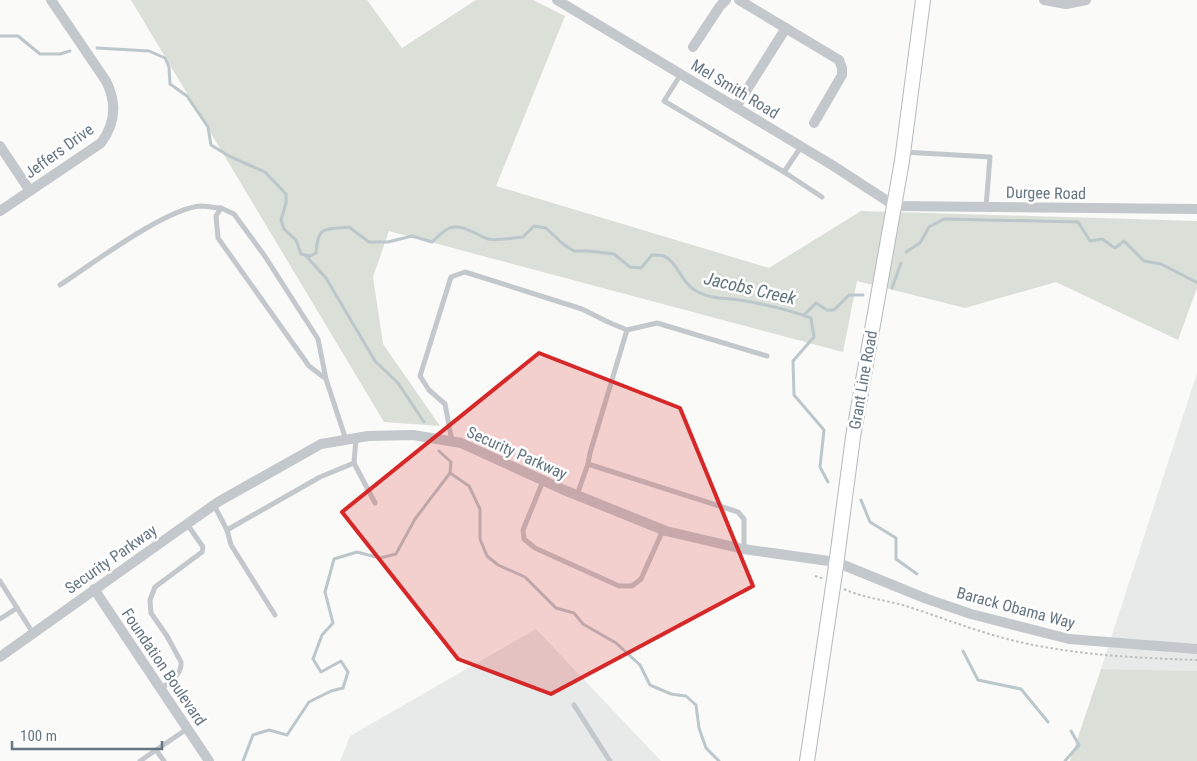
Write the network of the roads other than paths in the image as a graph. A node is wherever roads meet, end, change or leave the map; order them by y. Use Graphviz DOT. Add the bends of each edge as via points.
graph roads {
  1 [pos="51,0"];
  2 [pos="557,0"];
  3 [pos="726,0"];
  4 [pos="739,0"];
  5 [pos="922,0"];
  6 [pos="1044,0"];
  7 [pos="1086,0"];
  8 [pos="786,28"];
  9 [pos="693,46"];
  10 [pos="681,74"];
  11 [pos="736,107"];
  12 [pos="814,123"];
  13 [pos="0,146"];
  14 [pos="801,146"];
  15 [pos="903,152"];
  16 [pos="784,172"];
  17 [pos="30,190"];
  18 [pos="822,197"];
  19 [pos="895,206"];
  20 [pos="986,207"];
  21 [pos="221,208"];
  22 [pos="1197,209"];
  23 [pos="0,211"];
  24 [pos="60,285"];
  25 [pos="627,330"];
  26 [pos="767,356"];
  27 [pos="326,379"];
  28 [pos="351,439"];
  29 [pos="452,441"];
  30 [pos="354,464"];
  31 [pos="588,464"];
  32 [pos="543,480"];
  33 [pos="577,496"];
  34 [pos="375,503"];
  35 [pos="214,505"];
  36 [pos="187,524"];
  37 [pos="226,530"];
  38 [pos="663,530"];
  39 [pos="744,550"];
  40 [pos="836,562"];
  41 [pos="0,581"];
  42 [pos="94,589"];
  43 [pos="17,608"];
  44 [pos="275,615"];
  45 [pos="0,618"];
  46 [pos="33,633"];
  47 [pos="1197,649"];
  48 [pos="0,657"];
  49 [pos="161,689"];
  50 [pos="574,706"];
  51 [pos="187,729"];
  52 [pos="156,750"];
  53 [pos="140,761"];
  54 [pos="164,761"];
  55 [pos="209,761"];
  56 [pos="610,761"];
  57 [pos="807,761"];
  1 -- 17 [label="street, Jeffers Drive" via="106,81 112,94 114,113 110,129 101,142"];
  2 -- 10 [label="street, Mel Smith Road"];
  3 -- 9 [label="street"];
  4 -- 8 [label="street"];
  5 -- 15 [label="main road, Grant Line Road"];
  6 -- 7 [label="street" via="1066,4"];
  8 -- 11 [label="street"];
  8 -- 12 [label="street" via="839,60 842,68 842,75"];
  10 -- 11 [label="street, Mel Smith Road"];
  10 -- 16 [label="lane" via="664,101"];
  11 -- 14 [label="street, Mel Smith Road"];
  13 -- 17 [label="street"];
  14 -- 16 [label="lane"];
  14 -- 19 [label="street, Mel Smith Road"];
  15 -- 19 [label="main road, Grant Line Road"];
  15 -- 20 [label="lane" via="990,157"];
  16 -- 18 [label="lane"];
  17 -- 23 [label="street, Jeffers Drive"];
  19 -- 20 [label="street, Durgee Road"];
  19 -- 40 [label="main road, Grant Line Road" via="853,437"];
  20 -- 22 [label="street, Durgee Road"];
  21 -- 24 [label="lane" via="200,206 172,214"];
  21 -- 27 [label="lane" via="234,214 318,339"];
  21 -- 27 [label="lane" via="216,216 218,238 309,366"];
  25 -- 26 [label="lane" via="657,323"];
  25 -- 29 [label="lane" via="582,309 465,272 451,277 420,376 429,390 445,404"];
  25 -- 31 [label="lane"];
  27 -- 28 [label="lane"];
  28 -- 29 [label="street, Security Parkway" via="413,435"];
  28 -- 30 [label="lane"];
  28 -- 35 [label="street, Security Parkway" via="322,444"];
  29 -- 32 [label="street, Security Parkway"];
  30 -- 34 [label="lane"];
  30 -- 37 [label="lane" via="320,477"];
  31 -- 33 [label="lane"];
  31 -- 39 [label="lane" via="738,512 744,519"];
  32 -- 33 [label="street, Security Parkway"];
  32 -- 38 [label="lane" via="523,530 524,540 619,586 632,586 641,580"];
  33 -- 38 [label="street, Security Parkway"];
  35 -- 36 [label="street, Security Parkway"];
  35 -- 37 [label="lane"];
  36 -- 42 [label="street, Security Parkway"];
  36 -- 49 [label="lane" via="203,547 202,552 155,587 150,600 151,613 182,662 179,674"];
  37 -- 44 [label="lane" via="231,545"];
  38 -- 39 [label="street, Security Parkway"];
  39 -- 40 [label="street, Security Parkway"];
  40 -- 47 [label="street, Barack Obama Way" via="970,614 1069,639"];
  40 -- 57 [label="main road, Grant Line Road"];
  41 -- 43 [label="lane"];
  42 -- 46 [label="street, Security Parkway"];
  42 -- 49 [label="street, Foundation Boulevard"];
  43 -- 45 [label="lane"];
  43 -- 46 [label="lane"];
  46 -- 48 [label="street, Security Parkway"];
  49 -- 51 [label="street, Foundation Boulevard"];
  50 -- 56 [label="lane"];
  51 -- 52 [label="lane"];
  51 -- 55 [label="street, Foundation Boulevard"];
  52 -- 53 [label="lane"];
  52 -- 54 [label="lane"];
}
